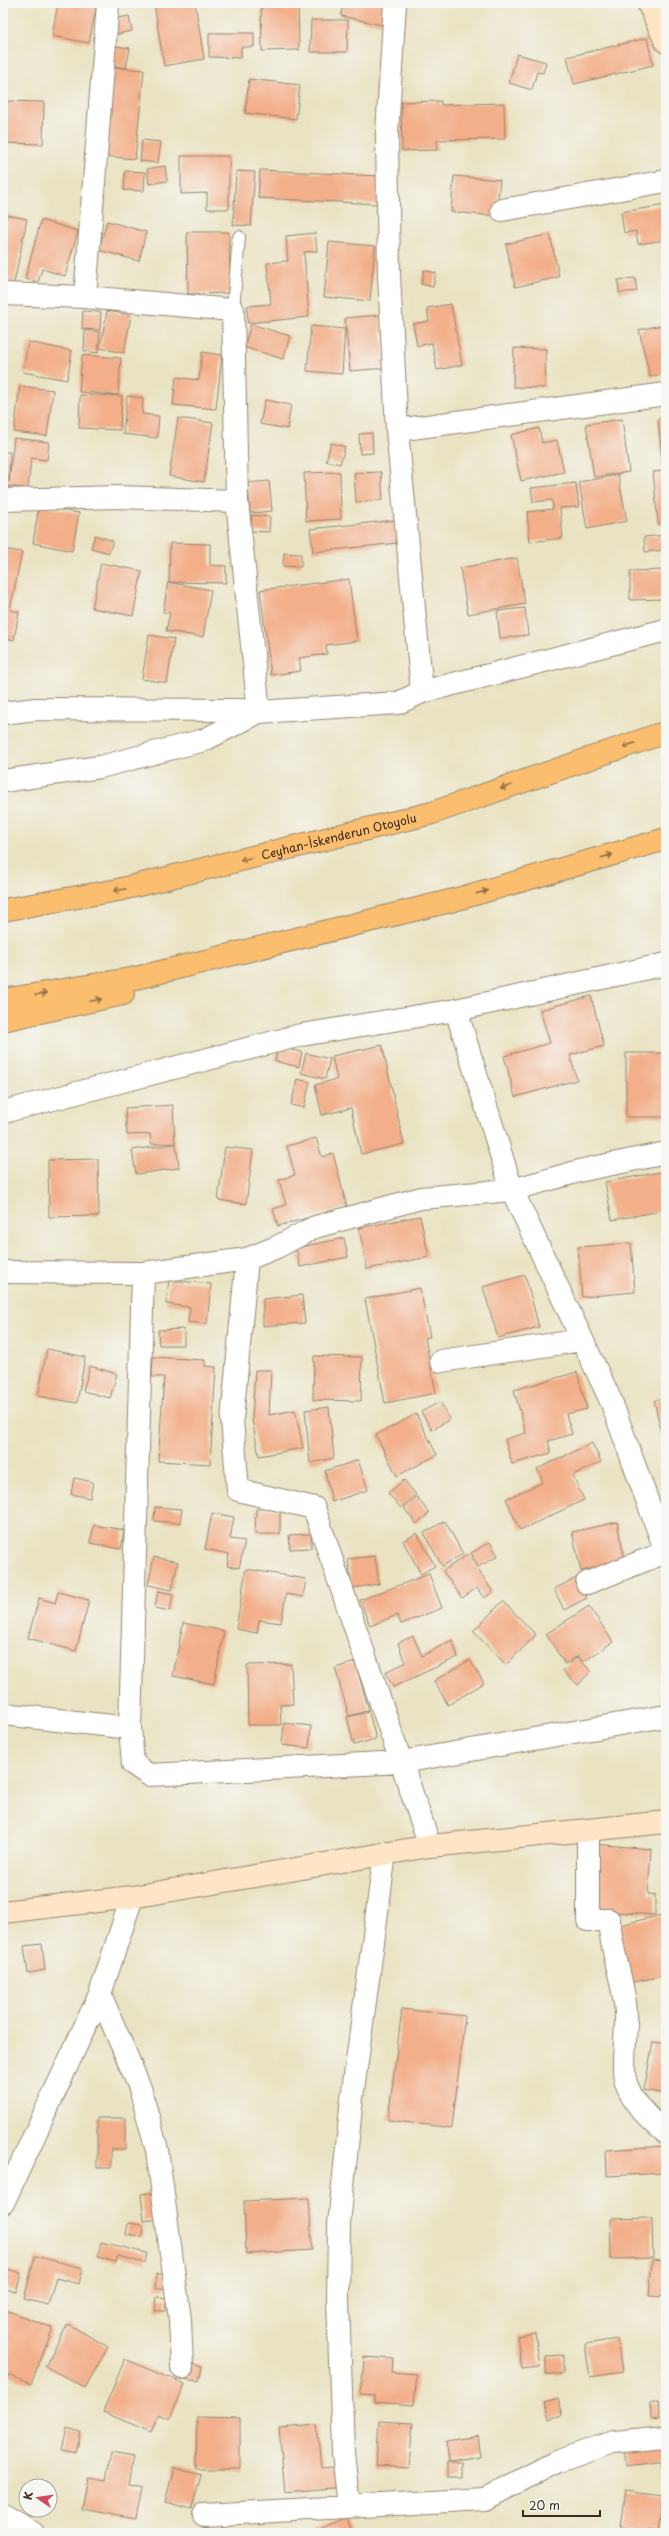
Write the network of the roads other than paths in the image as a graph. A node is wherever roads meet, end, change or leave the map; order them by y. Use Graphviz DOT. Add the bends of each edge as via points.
graph roads {
  1 [pos="108,3"];
  2 [pos="395,3"];
  3 [pos="648,3"];
  4 [pos="666,42"];
  5 [pos="666,181"];
  6 [pos="502,210"];
  7 [pos="239,237"];
  8 [pos="3,294"];
  9 [pos="85,297"];
  10 [pos="233,310"];
  11 [pos="666,394"];
  12 [pos="397,430"];
  13 [pos="3,500"];
  14 [pos="237,501"];
  15 [pos="666,630"];
  16 [pos="422,692"];
  17 [pos="259,712"];
  18 [pos="3,713"];
  19 [pos="666,732"];
  20 [pos="3,781"];
  21 [pos="666,839"];
  22 [pos="454,900"];
  23 [pos="3,910"];
  24 [pos="666,964"];
  25 [pos="3,1000"];
  26 [pos="456,1010"];
  27 [pos="3,1020"];
  28 [pos="3,1112"];
  29 [pos="666,1153"];
  30 [pos="512,1190"];
  31 [pos="247,1259"];
  32 [pos="3,1272"];
  33 [pos="143,1273"];
  34 [pos="582,1340"];
  35 [pos="441,1361"];
  36 [pos="666,1552"];
  37 [pos="587,1583"];
  38 [pos="3,1714"];
  39 [pos="666,1716"];
  40 [pos="130,1728"];
  41 [pos="402,1762"];
  42 [pos="666,1822"];
  43 [pos="588,1831"];
  44 [pos="430,1846"];
  45 [pos="384,1853"];
  46 [pos="132,1897"];
  47 [pos="3,1912"];
  48 [pos="100,1994"];
  49 [pos="666,2133"];
  50 [pos="3,2203"];
  51 [pos="182,2368"];
  52 [pos="666,2437"];
  53 [pos="349,2507"];
  54 [pos="204,2515"];
  55 [pos="3,2517"];
  56 [pos="33,2533"];
  1 -- 9 [label="street"];
  2 -- 12 [label="street" via="387,133 389,275"];
  3 -- 4 [label="street"];
  5 -- 6 [label="street"];
  7 -- 10 [label="lane"];
  8 -- 9 [label="street"];
  9 -- 10 [label="street"];
  10 -- 14 [label="street"];
  11 -- 12 [label="street"];
  12 -- 16 [label="street"];
  13 -- 14 [label="street" via="118,497"];
  14 -- 17 [label="street"];
  15 -- 16 [label="street"];
  16 -- 17 [label="street" via="398,703"];
  17 -- 18 [label="street" via="36,709"];
  17 -- 20 [label="street" via="204,740 100,767"];
  19 -- 23 [label="highway, Ceyhan-İskenderun Otoyolu, one-way" via="432,813 118,890"];
  22 -- 21 [label="highway, one-way"];
  25 -- 22 [label="highway, one-way" via="136,978"];
  27 -- 22 [label="highway, one-way" via="144,990"];
  24 -- 26 [label="street"];
  26 -- 28 [label="street" via="301,1035"];
  26 -- 30 [label="street"];
  29 -- 30 [label="street" via="583,1170"];
  30 -- 31 [label="street" via="421,1198 315,1228"];
  30 -- 34 [label="street"];
  31 -- 33 [label="street"];
  31 -- 41 [label="street" via="232,1420 238,1490 314,1508"];
  32 -- 33 [label="street"];
  33 -- 40 [label="street"];
  34 -- 35 [label="street"];
  34 -- 36 [label="street" via="611,1401"];
  36 -- 37 [label="street"];
  38 -- 40 [label="street"];
  39 -- 41 [label="street"];
  40 -- 41 [label="street" via="133,1764 149,1775"];
  41 -- 44 [label="street"];
  42 -- 43 [label="street"];
  43 -- 44 [label="street"];
  43 -- 49 [label="street" via="588,1920 609,1920 610,1938 626,2012 626,2083 635,2100"];
  44 -- 45 [label="street"];
  45 -- 46 [label="street"];
  45 -- 53 [label="street" via="352,2098 339,2224 338,2299 343,2453"];
  46 -- 47 [label="street"];
  46 -- 48 [label="street"];
  48 -- 50 [label="street"];
  48 -- 51 [label="street" via="140,2088 157,2150 180,2319"];
  52 -- 53 [label="street" via="613,2442 556,2462 485,2499"];
  53 -- 54 [label="street"];
  55 -- 56 [label="street"];
}
